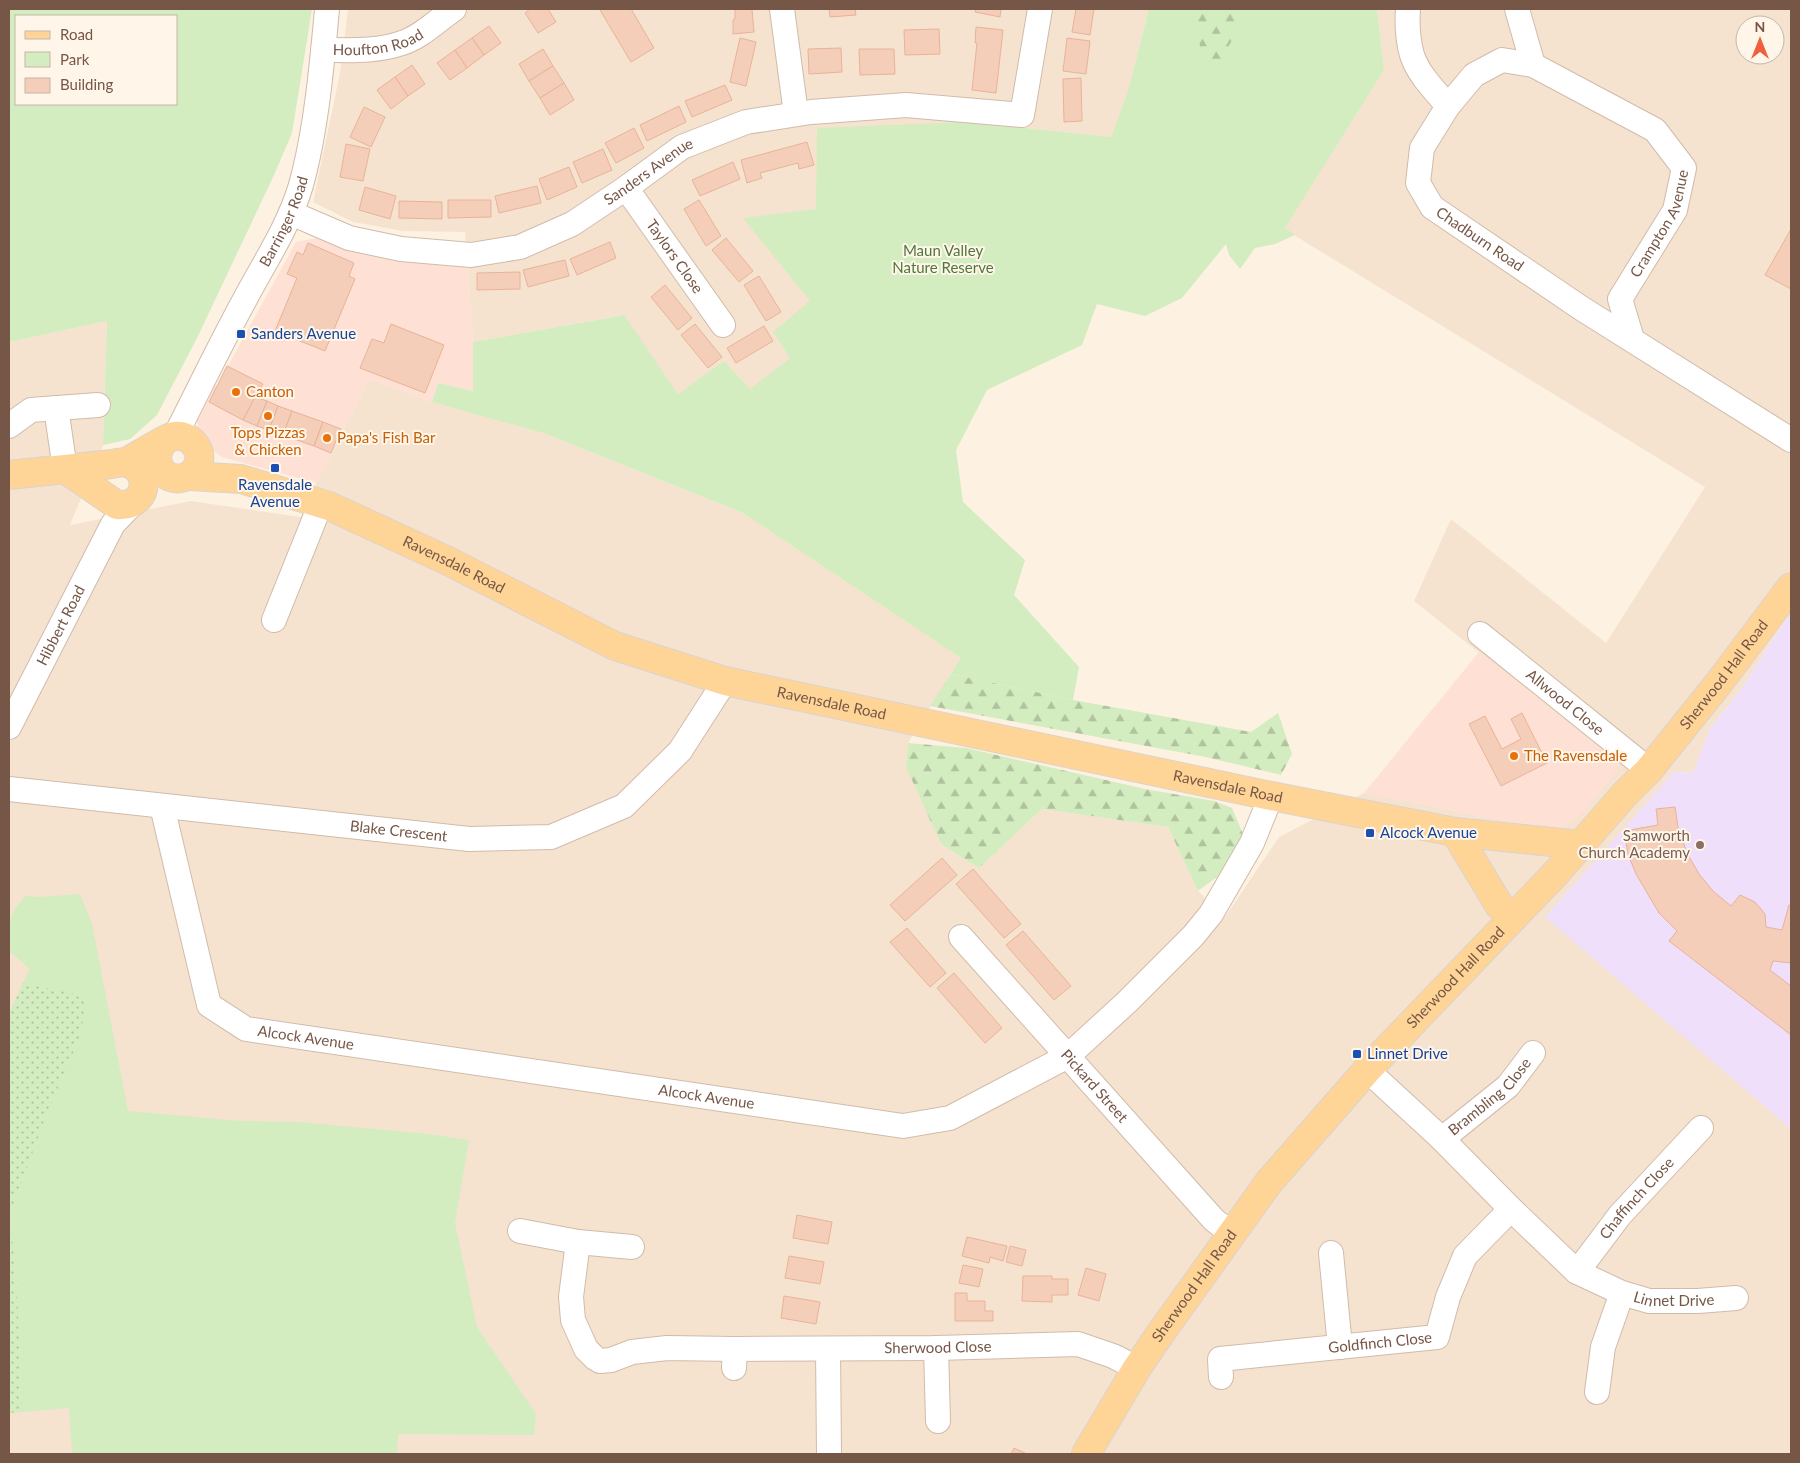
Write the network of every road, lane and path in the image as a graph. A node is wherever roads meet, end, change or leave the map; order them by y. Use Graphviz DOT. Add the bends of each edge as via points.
graph roads {
  1 [pos="327,9"];
  2 [pos="454,9"];
  3 [pos="782,9"];
  4 [pos="1040,9"];
  5 [pos="1408,9"];
  6 [pos="1517,9"];
  7 [pos="323,50"];
  8 [pos="1532,64"];
  9 [pos="1448,106"];
  10 [pos="796,114"];
  11 [pos="626,188"];
  12 [pos="291,213"];
  13 [pos="1620,299"];
  14 [pos="1581,308"];
  15 [pos="724,325"];
  16 [pos="1632,339"];
  17 [pos="98,405"];
  18 [pos="56,408"];
  19 [pos="9,426"];
  20 [pos="1791,440"];
  21 [pos="182,449"];
  22 [pos="119,463"];
  23 [pos="65,469"];
  24 [pos="9,476"];
  25 [pos="121,502"];
  26 [pos="321,503"];
  27 [pos="1791,586"];
  28 [pos="274,620"];
  29 [pos="1480,634"];
  30 [pos="725,682"];
  31 [pos="9,727"];
  32 [pos="1648,770"];
  33 [pos="9,789"];
  34 [pos="1271,796"];
  35 [pos="162,806"];
  36 [pos="1455,832"];
  37 [pos="1529,840"];
  38 [pos="1581,845"];
  39 [pos="1557,872"];
  40 [pos="1513,918"];
  41 [pos="961,937"];
  42 [pos="1533,1049"];
  43 [pos="1068,1056"];
  44 [pos="1367,1070"];
  45 [pos="1701,1128"];
  46 [pos="1442,1139"];
  47 [pos="1511,1209"];
  48 [pos="520,1231"];
  49 [pos="1231,1233"];
  50 [pos="578,1242"];
  51 [pos="632,1247"];
  52 [pos="1331,1253"];
  53 [pos="1577,1272"];
  54 [pos="1622,1293"];
  55 [pos="1736,1298"];
  56 [pos="1340,1347"];
  57 [pos="936,1348"];
  58 [pos="828,1349"];
  59 [pos="1137,1368"];
  60 [pos="1221,1377"];
  61 [pos="1597,1392"];
  62 [pos="938,1421"];
  63 [pos="829,1454"];
  64 [pos="1086,1454"];
  1 -- 7 [label="street, Barringer Road"];
  2 -- 7 [label="street, Houfton Road" via="402,43 371,50"];
  3 -- 10 [label="street"];
  4 -- 10 [label="street, Sanders Avenue" via="1022,115 906,105"];
  5 -- 9 [label="street" via="1412,56 1422,75"];
  6 -- 8 [label="street"];
  7 -- 12 [label="street, Barringer Road" via="312,132"];
  8 -- 9 [label="street, Chadburn Road" via="1502,60 1474,75"];
  8 -- 13 [label="street, Crampton Avenue" via="1655,130 1684,168 1675,210"];
  9 -- 14 [label="street, Chadburn Road" via="1422,148 1418,182 1432,207"];
  10 -- 11 [label="street, Sanders Avenue" via="746,122 682,147"];
  11 -- 12 [label="street, Sanders Avenue" via="572,224 520,247 471,255 401,249 349,238"];
  11 -- 15 [label="street, Taylors Close"];
  12 -- 21 [label="street, Barringer Road" via="232,321"];
  13 -- 14 [label="street"];
  13 -- 16 [label="street"];
  14 -- 16 [label="street, Chadburn Road"];
  16 -- 20 [label="street, Chadburn Road"];
  17 -- 18 [label="street"];
  18 -- 19 [label="street" via="31,410"];
  18 -- 23 [label="street"];
  21 -- 22 [label="main road"];
  21 -- 25 [label="main road"];
  21 -- 26 [label="main road, Ravensdale Road" via="241,479"];
  22 -- 23 [label="main road"];
  22 -- 25 [label="main road" via="106,469 100,482"];
  22 -- 25 [label="main road" via="138,469 142,475"];
  23 -- 24 [label="main road"];
  23 -- 25 [label="main road"];
  25 -- 31 [label="street, Hibbert Road"];
  26 -- 28 [label="street"];
  26 -- 30 [label="main road, Ravensdale Road" via="446,560 615,646"];
  27 -- 32 [label="main road, Sherwood Hall Road"];
  29 -- 32 [label="street, Allwood Close"];
  30 -- 34 [label="main road, Ravensdale Road"];
  30 -- 35 [label="street, Blake Crescent" via="680,751 624,806 551,837 469,839"];
  32 -- 38 [label="main road, Sherwood Hall Road"];
  33 -- 35 [label="street, Blake Crescent"];
  34 -- 36 [label="main road, Ravensdale Road"];
  34 -- 43 [label="street, Alcock Avenue" via="1252,843 1211,914 1134,995"];
  35 -- 43 [label="street, Alcock Avenue" via="209,1005 246,1029 903,1126 950,1118"];
  36 -- 37 [label="main road, Ravensdale Road"];
  36 -- 40 [label="main road" via="1500,905"];
  37 -- 38 [label="main road, Ravensdale Road"];
  37 -- 39 [label="main road"];
  38 -- 39 [label="main road, Sherwood Hall Road"];
  39 -- 40 [label="main road, Sherwood Hall Road"];
  40 -- 44 [label="main road, Sherwood Hall Road"];
  41 -- 43 [label="street, Pickard Street"];
  42 -- 46 [label="street, Brambling Close" via="1508,1086"];
  43 -- 49 [label="street, Pickard Street" via="1214,1220"];
  44 -- 46 [label="street, Linnet Drive"];
  44 -- 49 [label="main road, Sherwood Hall Road" via="1269,1182"];
  45 -- 53 [label="street, Chaffinch Close" via="1620,1216"];
  46 -- 47 [label="street, Linnet Drive"];
  47 -- 53 [label="street, Linnet Drive"];
  47 -- 56 [label="street, Goldfinch Close" via="1466,1256 1448,1297 1437,1337"];
  48 -- 50 [label="street"];
  49 -- 59 [label="main road, Sherwood Hall Road"];
  50 -- 51 [label="street"];
  50 -- 58 [label="street, Sherwood Close" via="571,1297 574,1320 586,1349 600,1361 632,1352 667,1348 734,1359"];
  52 -- 56 [label="street"];
  53 -- 54 [label="street, Linnet Drive"];
  54 -- 55 [label="street, Linnet Drive" via="1649,1301"];
  54 -- 61 [label="street" via="1603,1347"];
  56 -- 60 [label="street, Goldfinch Close" via="1220,1359"];
  57 -- 58 [label="street, Sherwood Close"];
  57 -- 59 [label="street, Sherwood Close" via="1078,1344"];
  57 -- 62 [label="street"];
  58 -- 63 [label="street"];
  59 -- 64 [label="main road, Sherwood Hall Road"];
}
